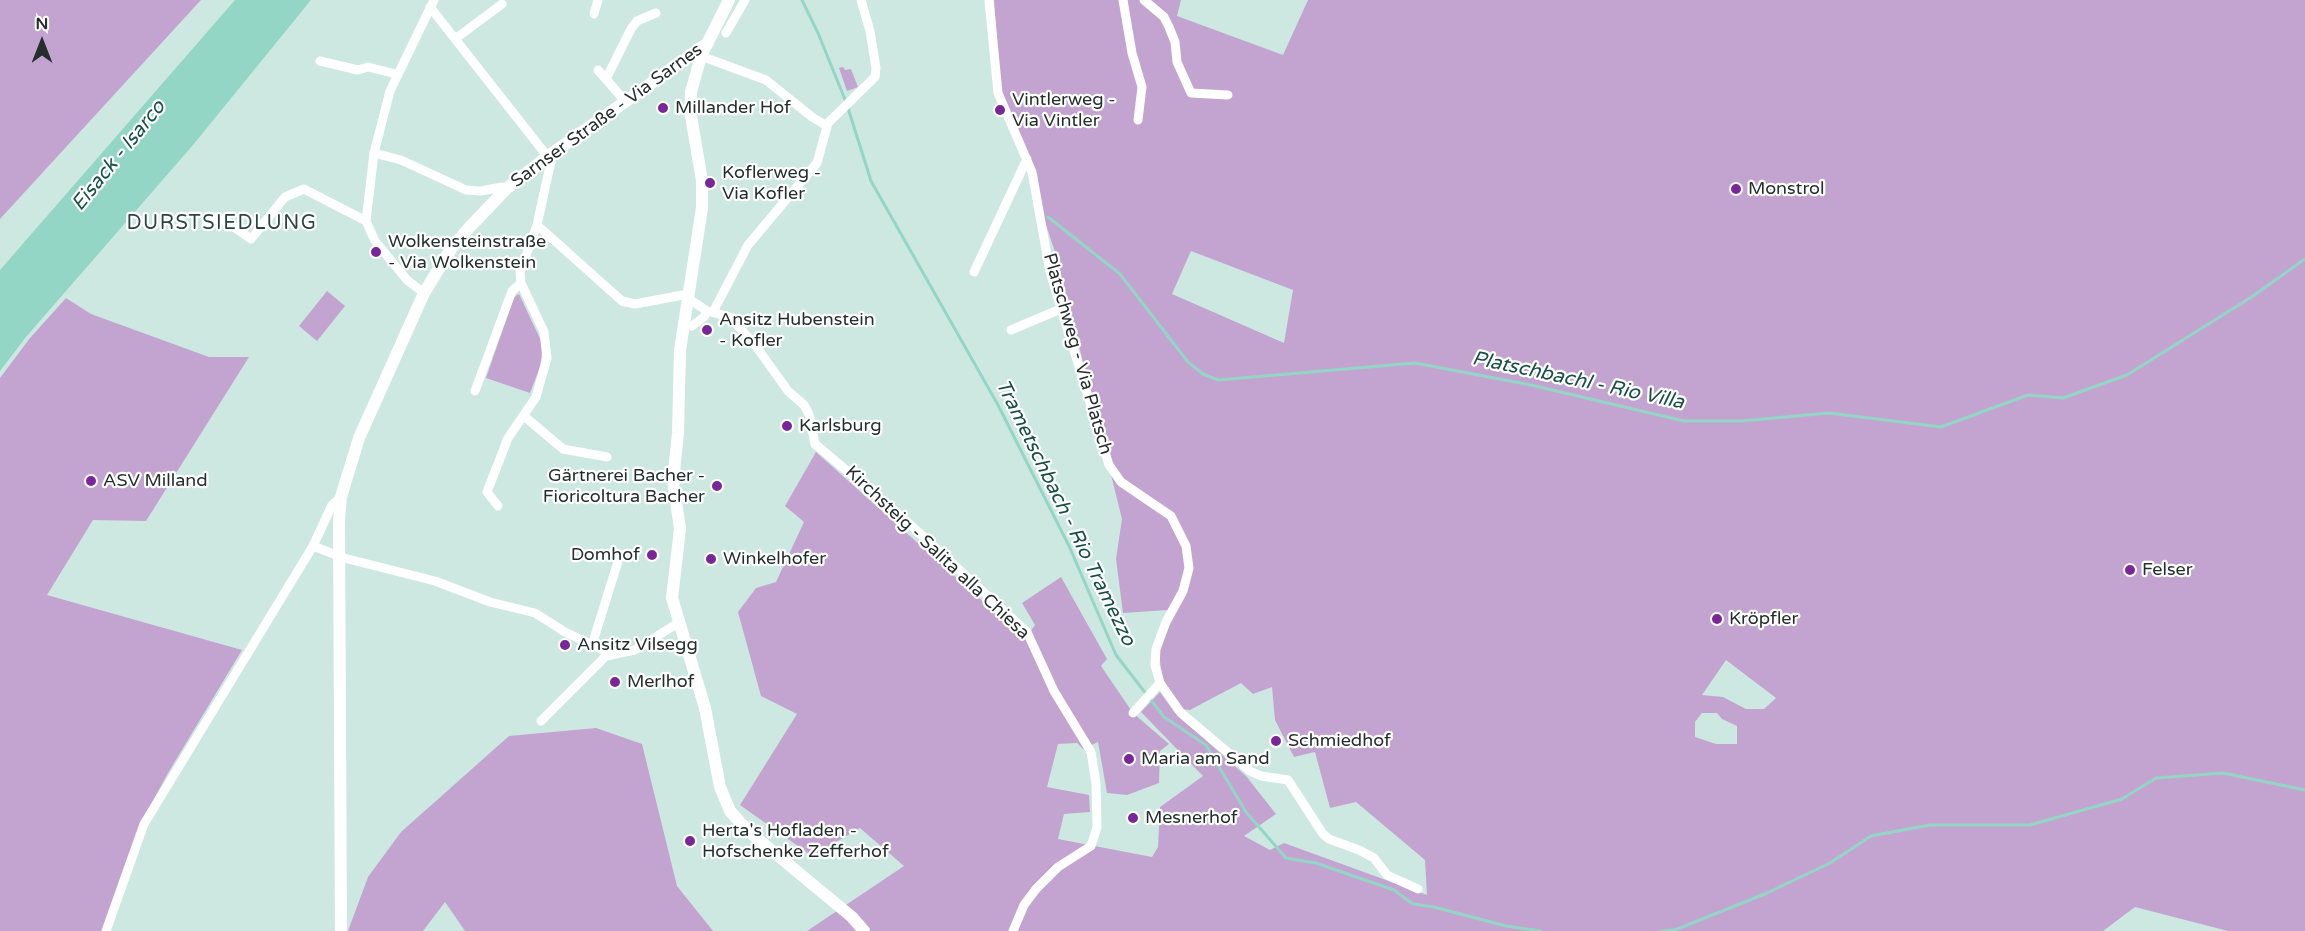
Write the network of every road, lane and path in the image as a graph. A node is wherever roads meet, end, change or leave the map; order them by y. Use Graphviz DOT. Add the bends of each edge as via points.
graph roads {
  1 [pos="598,0"];
  2 [pos="729,0"];
  3 [pos="745,0"];
  4 [pos="861,0"];
  5 [pos="989,0"];
  6 [pos="1123,0"];
  7 [pos="1144,0"];
  8 [pos="432,4"];
  9 [pos="502,4"];
  10 [pos="656,13"];
  11 [pos="594,14"];
  12 [pos="726,33"];
  13 [pos="455,39"];
  14 [pos="708,43"];
  15 [pos="701,56"];
  16 [pos="320,61"];
  17 [pos="675,66"];
  18 [pos="598,70"];
  19 [pos="396,74"];
  20 [pos="606,79"];
  21 [pos="692,81"];
  22 [pos="1228,95"];
  23 [pos="625,101"];
  24 [pos="1138,120"];
  25 [pos="827,126"];
  26 [pos="374,153"];
  27 [pos="547,157"];
  28 [pos="1027,159"];
  29 [pos="506,189"];
  30 [pos="366,221"];
  31 [pos="206,225"];
  32 [pos="537,225"];
  33 [pos="974,272"];
  34 [pos="521,284"];
  35 [pos="424,294"];
  36 [pos="688,298"];
  37 [pos="1063,308"];
  38 [pos="710,312"];
  39 [pos="692,326"];
  40 [pos="1011,330"];
  41 [pos="475,391"];
  42 [pos="524,416"];
  43 [pos="607,457"];
  44 [pos="341,497"];
  45 [pos="498,506"];
  46 [pos="313,546"];
  47 [pos="620,555"];
  48 [pos="338,556"];
  49 [pos="678,623"];
  50 [pos="592,645"];
  51 [pos="616,653"];
  52 [pos="1158,686"];
  53 [pos="1136,709"];
  54 [pos="541,721"];
  55 [pos="1418,889"];
  56 [pos="106,931"];
  57 [pos="341,931"];
  58 [pos="864,931"];
  59 [pos="1013,931"];
  1 -- 11 [label="street"];
  2 -- 14 [label="street"];
  3 -- 12 [label="street"];
  4 -- 25 [label="street" via="877,72"];
  5 -- 28 [label="street, Platschweg - Via Platsch" via="998,93"];
  6 -- 24 [label="street" via="1142,87"];
  7 -- 22 [label="street" via="1164,16 1191,93"];
  8 -- 13 [label="street"];
  8 -- 19 [label="street"];
  9 -- 13 [label="street"];
  10 -- 20 [label="street" via="637,21"];
  13 -- 27 [label="street"];
  14 -- 15 [label="street"];
  14 -- 17 [label="street, Sarnser Straße - Via Sarnes"];
  15 -- 21 [label="street"];
  15 -- 25 [label="street" via="766,80"];
  16 -- 19 [label="street"];
  17 -- 21 [label="street"];
  17 -- 23 [label="street, Sarnser Straße - Via Sarnes"];
  18 -- 20 [label="street"];
  19 -- 26 [label="street"];
  20 -- 23 [label="street"];
  21 -- 36 [label="street" via="690,110 702,208"];
  23 -- 27 [label="street, Sarnser Straße - Via Sarnes"];
  25 -- 38 [label="street" via="817,163 748,245"];
  26 -- 29 [label="street, Sarnser Straße - Via Sarnes" via="401,160 466,190"];
  26 -- 30 [label="street"];
  27 -- 29 [label="street, Sarnser Straße - Via Sarnes"];
  27 -- 32 [label="street" via="550,161"];
  28 -- 33 [label="street"];
  28 -- 37 [label="street, Platschweg - Via Platsch" via="1050,272"];
  29 -- 35 [label="street, Sarnser Straße - Via Sarnes" via="451,249"];
  30 -- 31 [label="street" via="310,190 299,190 285,197 251,239 221,218 210,219"];
  30 -- 35 [label="street" via="375,241"];
  32 -- 34 [label="street" via="520,272"];
  32 -- 36 [label="street" via="622,301 635,304 678,295"];
  34 -- 41 [label="street" via="512,291"];
  34 -- 42 [label="street" via="547,344 546,368"];
  35 -- 44 [label="street, Sarnser Straße - Via Sarnes" via="359,438"];
  36 -- 38 [label="street, Kirchsteig - Salita alla Chiesa"];
  36 -- 49 [label="street" via="680,350 673,481 680,529 672,584"];
  37 -- 40 [label="street"];
  37 -- 52 [label="street, Platschweg - Via Platsch" via="1109,465 1121,482 1172,516 1186,546 1189,568 1183,591 1156,649"];
  38 -- 39 [label="street"];
  38 -- 59 [label="street, Kirchsteig - Salita alla Chiesa" via="730,316 788,391 804,405 815,444 903,518 1027,632 1054,692 1091,752 1096,783 1094,841 1047,877 1024,905"];
  42 -- 43 [label="street" via="564,448"];
  42 -- 45 [label="street" via="508,438 487,492"];
  44 -- 46 [label="street" via="332,505"];
  44 -- 48 [label="street, Sarnser Straße - Via Sarnes"];
  46 -- 48 [label="street"];
  46 -- 56 [label="street" via="144,824"];
  47 -- 50 [label="street"];
  48 -- 50 [label="street" via="535,613"];
  48 -- 57 [label="street, Sarnser Straße - Via Sarnes"];
  49 -- 51 [label="street" via="635,650"];
  49 -- 58 [label="street" via="705,708 720,787 730,811"];
  50 -- 51 [label="street"];
  51 -- 54 [label="street" via="599,662"];
  52 -- 53 [label="street"];
  52 -- 55 [label="street" via="1181,713 1250,771 1288,780 1329,839 1374,858 1387,875"];
}
